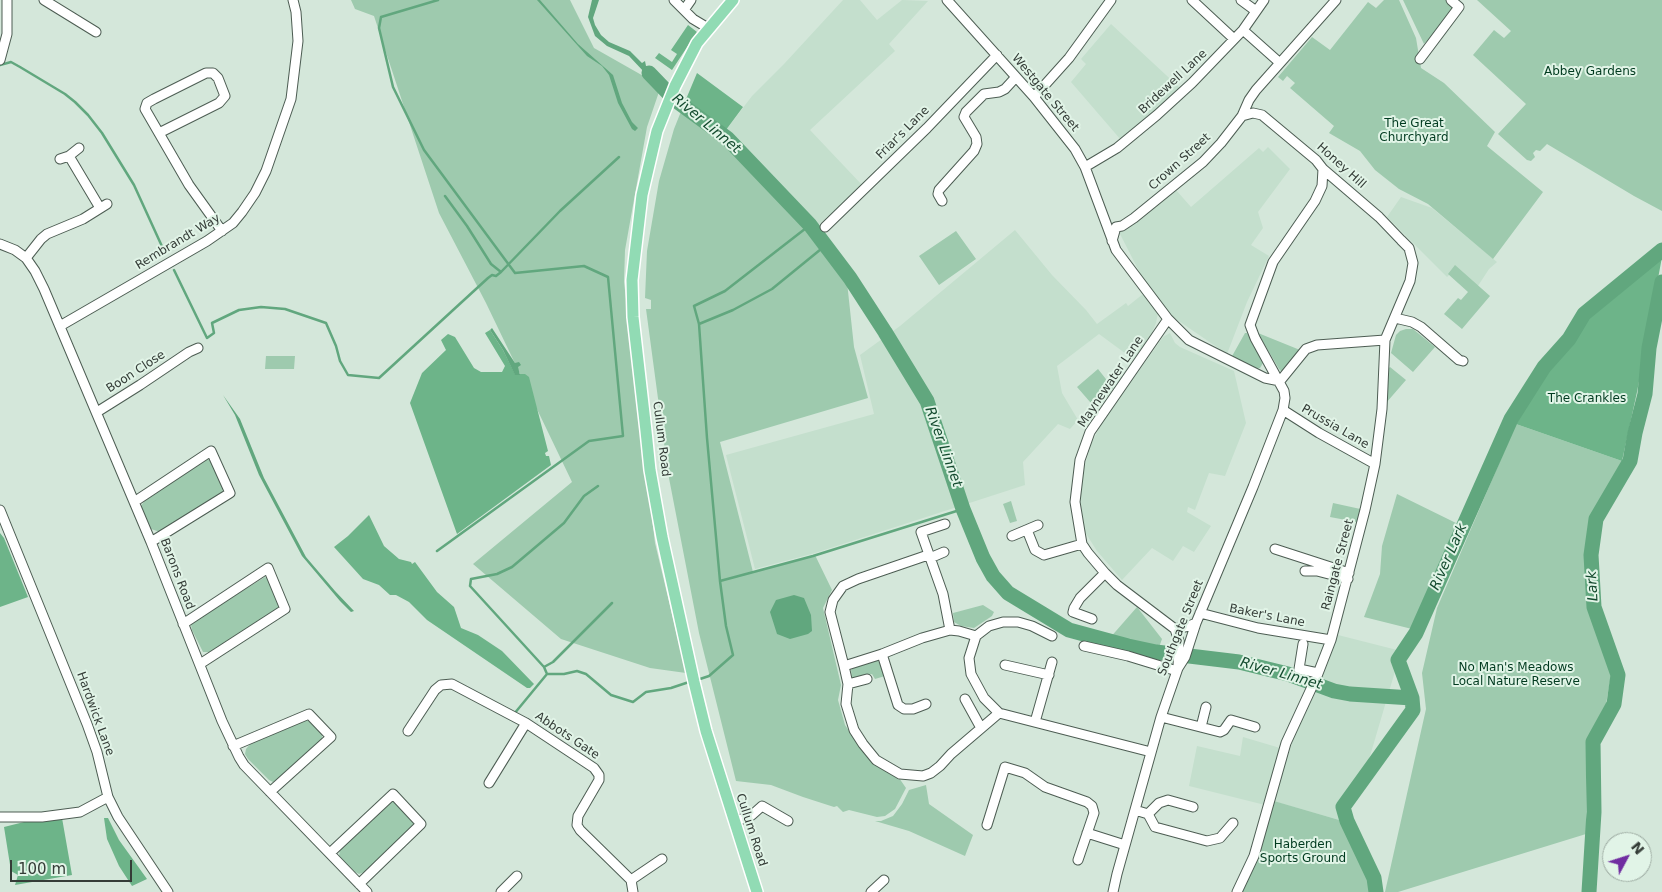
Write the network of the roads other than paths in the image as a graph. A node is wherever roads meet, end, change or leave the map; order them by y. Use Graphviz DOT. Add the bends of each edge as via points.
graph roads {
  1 [pos="7,0"];
  2 [pos="44,0"];
  3 [pos="293,0"];
  4 [pos="674,0"];
  5 [pos="692,0"];
  6 [pos="733,0"];
  7 [pos="947,0"];
  8 [pos="1112,0"];
  9 [pos="1192,0"];
  10 [pos="1241,0"];
  11 [pos="1264,0"];
  12 [pos="1336,0"];
  13 [pos="1451,0"];
  14 [pos="684,10"];
  15 [pos="1256,11"];
  16 [pos="708,28"];
  17 [pos="1243,30"];
  18 [pos="96,32"];
  19 [pos="1234,40"];
  20 [pos="997,54"];
  21 [pos="1420,59"];
  22 [pos="0,60"];
  23 [pos="1280,63"];
  24 [pos="1016,77"];
  25 [pos="1256,90"];
  26 [pos="1034,97"];
  27 [pos="1260,114"];
  28 [pos="1242,116"];
  29 [pos="159,133"];
  30 [pos="79,148"];
  31 [pos="1085,167"];
  32 [pos="1323,169"];
  33 [pos="942,201"];
  34 [pos="1102,215"];
  35 [pos="825,227"];
  36 [pos="1116,228"];
  37 [pos="222,231"];
  38 [pos="1112,241"];
  39 [pos="0,244"];
  40 [pos="26,258"];
  41 [pos="1395,318"];
  42 [pos="1168,319"];
  43 [pos="60,326"];
  44 [pos="1385,340"];
  45 [pos="198,348"];
  46 [pos="1463,361"];
  47 [pos="1272,368"];
  48 [pos="1265,378"];
  49 [pos="1280,381"];
  50 [pos="1283,410"];
  51 [pos="97,412"];
  52 [pos="1375,464"];
  53 [pos="134,502"];
  54 [pos="0,510"];
  55 [pos="0,523"];
  56 [pos="945,524"];
  57 [pos="1038,525"];
  58 [pos="1027,530"];
  59 [pos="1012,536"];
  60 [pos="11,537"];
  61 [pos="151,542"];
  62 [pos="1082,544"];
  63 [pos="1274,549"];
  64 [pos="944,552"];
  65 [pos="929,557"];
  66 [pos="1305,572"];
  67 [pos="1105,574"];
  68 [pos="1348,576"];
  69 [pos="1200,613"];
  70 [pos="1092,619"];
  71 [pos="1196,623"];
  72 [pos="183,624"];
  73 [pos="1175,629"];
  74 [pos="950,630"];
  75 [pos="976,636"];
  76 [pos="1052,636"];
  77 [pos="1331,640"];
  78 [pos="1303,644"];
  79 [pos="1084,646"];
  80 [pos="882,654"];
  81 [pos="1183,654"];
  82 [pos="1052,662"];
  83 [pos="200,664"];
  84 [pos="1006,665"];
  85 [pos="844,666"];
  86 [pos="1177,670"];
  87 [pos="1049,675"];
  88 [pos="1317,675"];
  89 [pos="867,679"];
  90 [pos="848,684"];
  91 [pos="965,698"];
  92 [pos="926,704"];
  93 [pos="1206,707"];
  94 [pos="999,712"];
  95 [pos="1161,717"];
  96 [pos="1035,722"];
  97 [pos="526,723"];
  98 [pos="1201,727"];
  99 [pos="1255,727"];
  100 [pos="981,728"];
  101 [pos="408,731"];
  102 [pos="331,737"];
  103 [pos="339,743"];
  104 [pos="233,746"];
  105 [pos="1151,752"];
  106 [pos="489,783"];
  107 [pos="270,792"];
  108 [pos="108,798"];
  109 [pos="1193,807"];
  110 [pos="1135,810"];
  111 [pos="1148,814"];
  112 [pos="0,817"];
  113 [pos="788,821"];
  114 [pos="734,822"];
  115 [pos="1233,823"];
  116 [pos="986,825"];
  117 [pos="1087,833"];
  118 [pos="1125,845"];
  119 [pos="330,853"];
  120 [pos="662,859"];
  121 [pos="1078,860"];
  122 [pos="516,876"];
  123 [pos="631,880"];
  124 [pos="884,880"];
  125 [pos="359,884"];
  126 [pos="168,892"];
  127 [pos="367,892"];
  128 [pos="502,892"];
  129 [pos="633,892"];
  130 [pos="756,892"];
  131 [pos="870,892"];
  132 [pos="1113,892"];
  133 [pos="1237,892"];
  1 -- 22 [label="street" via="7,34"];
  2 -- 18 [label="street"];
  3 -- 37 [label="street, Rembrandt Way" via="298,41 291,99 269,164 255,193 233,223"];
  4 -- 14 [label="street"];
  5 -- 14 [label="street"];
  6 -- 16 [label="main road, Cullum Road"];
  7 -- 20 [label="street, Westgate Street"];
  8 -- 26 [label="street" via="1069,58"];
  9 -- 19 [label="street"];
  10 -- 15 [label="street"];
  11 -- 15 [label="street, Bridewell Lane"];
  12 -- 23 [label="street, Crown Street"];
  13 -- 21 [label="street" via="1459,7"];
  14 -- 16 [label="street" via="693,20"];
  15 -- 17 [label="street, Bridewell Lane"];
  16 -- 114 [label="main road, Cullum Road" via="675,86 657,131 642,195 632,280 650,470 662,537 706,731"];
  17 -- 19 [label="street, Bridewell Lane"];
  17 -- 23 [label="street"];
  19 -- 31 [label="street, Bridewell Lane" via="1209,68 1157,115 1117,148"];
  20 -- 24 [label="street, Westgate Street"];
  20 -- 35 [label="street, Friar's Lane" via="927,128"];
  23 -- 25 [label="street, Crown Street"];
  24 -- 26 [label="street, Westgate Street"];
  24 -- 33 [label="street" via="999,92 984,94 966,112 964,117 977,144 939,190"];
  25 -- 27 [label="street"];
  25 -- 28 [label="street, Crown Street"];
  26 -- 31 [label="street, Westgate Street" via="1075,149"];
  27 -- 28 [label="street"];
  27 -- 32 [label="street, Honey Hill"];
  28 -- 36 [label="street, Crown Street" via="1203,162 1134,218"];
  29 -- 29 [label="street" via="146,113 147,103 206,73 218,78 225,96 219,103"];
  29 -- 37 [label="street"];
  30 -- 40 [label="street" via="64,157 104,206 47,234"];
  31 -- 34 [label="street, Westgate Street"];
  32 -- 41 [label="street, Honey Hill" via="1379,217 1409,248 1413,263 1410,281"];
  32 -- 47 [label="street" via="1322,186 1316,201 1273,262 1250,325"];
  34 -- 36 [label="street, Westgate Street"];
  34 -- 38 [label="street, Westgate Street"];
  36 -- 38 [label="street"];
  37 -- 43 [label="street, Rembrandt Way"];
  38 -- 42 [label="street, Westgate Street"];
  39 -- 40 [label="street, Barons Road"];
  40 -- 43 [label="street, Barons Road" via="36,270"];
  41 -- 44 [label="street"];
  41 -- 46 [label="street" via="1421,327"];
  42 -- 48 [label="street, Westgate Street" via="1189,340"];
  42 -- 62 [label="street, Maynewater Lane" via="1090,432 1080,460 1075,502"];
  43 -- 51 [label="street, Barons Road"];
  44 -- 49 [label="street" via="1317,345 1306,349"];
  44 -- 52 [label="street, Raingate Street" via="1382,409"];
  45 -- 51 [label="street, Boon Close" via="187,349 140,385"];
  47 -- 48 [label="street"];
  47 -- 49 [label="street"];
  48 -- 49 [label="street, Westgate Street"];
  49 -- 50 [label="street, Southgate Street" via="1286,398"];
  50 -- 52 [label="street, Prussia Lane"];
  50 -- 69 [label="street, Southgate Street"];
  51 -- 53 [label="street, Barons Road"];
  52 -- 68 [label="street, Raingate Street"];
  53 -- 61 [label="street, Barons Road"];
  53 -- 61 [label="street" via="210,448 231,497"];
  54 -- 60 [label="street, Hardwick Lane"];
  55 -- 60 [label="street, Hardwick Lane"];
  56 -- 65 [label="street" via="921,532"];
  57 -- 58 [label="street"];
  58 -- 59 [label="street"];
  58 -- 62 [label="street" via="1036,550 1044,555"];
  60 -- 108 [label="street, Hardwick Lane" via="87,724"];
  61 -- 72 [label="street, Barons Road"];
  62 -- 67 [label="street, Maynewater Lane"];
  63 -- 68 [label="street"];
  64 -- 65 [label="street"];
  65 -- 74 [label="street" via="943,594"];
  65 -- 85 [label="street" via="842,586 832,600 830,612"];
  66 -- 68 [label="street"];
  67 -- 70 [label="street" via="1074,608 1073,612"];
  67 -- 73 [label="street, Maynewater Lane"];
  68 -- 77 [label="street, Raingate Street"];
  69 -- 71 [label="street, Southgate Street"];
  69 -- 77 [label="street, Baker's Lane" via="1258,628"];
  71 -- 73 [label="street"];
  71 -- 81 [label="street, Southgate Street"];
  72 -- 83 [label="street, Barons Road"];
  72 -- 83 [label="street" via="266,565 287,614"];
  73 -- 81 [label="street"];
  74 -- 75 [label="street"];
  74 -- 80 [label="street"];
  75 -- 76 [label="street" via="989,626 1018,622"];
  75 -- 94 [label="street" via="969,658 972,678 984,698"];
  77 -- 88 [label="street, Raingate Street"];
  78 -- 88 [label="street" via="1299,668"];
  79 -- 86 [label="street"];
  80 -- 85 [label="street"];
  80 -- 92 [label="street" via="898,705 912,709"];
  81 -- 86 [label="street, Southgate Street"];
  82 -- 87 [label="street"];
  83 -- 104 [label="street, Barons Road"];
  84 -- 87 [label="street"];
  85 -- 90 [label="street"];
  86 -- 95 [label="street, Southgate Street"];
  87 -- 96 [label="street"];
  88 -- 133 [label="street, Raingate Street" via="1286,743 1254,856"];
  89 -- 90 [label="street"];
  90 -- 100 [label="street" via="846,704 858,737 876,760 900,774 923,776 931,773"];
  91 -- 100 [label="street"];
  93 -- 98 [label="street"];
  94 -- 96 [label="street"];
  94 -- 100 [label="street"];
  95 -- 98 [label="street"];
  95 -- 105 [label="street, Southgate Street"];
  96 -- 105 [label="street"];
  97 -- 101 [label="street, Abbots Gate" via="449,684 435,690"];
  97 -- 106 [label="street"];
  97 -- 123 [label="street, Abbots Gate" via="597,772 599,780 578,816 577,825"];
  98 -- 99 [label="street" via="1220,732 1231,720"];
  102 -- 103 [label="street"];
  102 -- 104 [label="street" via="306,711"];
  102 -- 107 [label="street"];
  104 -- 107 [label="street, Barons Road" via="244,765"];
  105 -- 110 [label="street, Southgate Street"];
  107 -- 119 [label="street, Barons Road"];
  108 -- 112 [label="street" via="80,812"];
  108 -- 126 [label="street, Hardwick Lane"];
  109 -- 111 [label="street" via="1168,800"];
  110 -- 111 [label="street"];
  110 -- 118 [label="street, Southgate Street"];
  111 -- 115 [label="street" via="1155,826 1207,841 1220,838"];
  113 -- 114 [label="street" via="762,806"];
  114 -- 130 [label="main road, Cullum Road"];
  116 -- 117 [label="street" via="1004,767 1025,773 1045,787 1090,804 1094,812"];
  117 -- 118 [label="street"];
  117 -- 121 [label="street"];
  118 -- 132 [label="street, Southgate Street"];
  119 -- 125 [label="street, Barons Road"];
  119 -- 125 [label="street" via="391,791 424,827"];
  120 -- 123 [label="street"];
  122 -- 128 [label="street"];
  123 -- 129 [label="street"];
  124 -- 131 [label="street"];
  125 -- 127 [label="street, Barons Road"];
}
